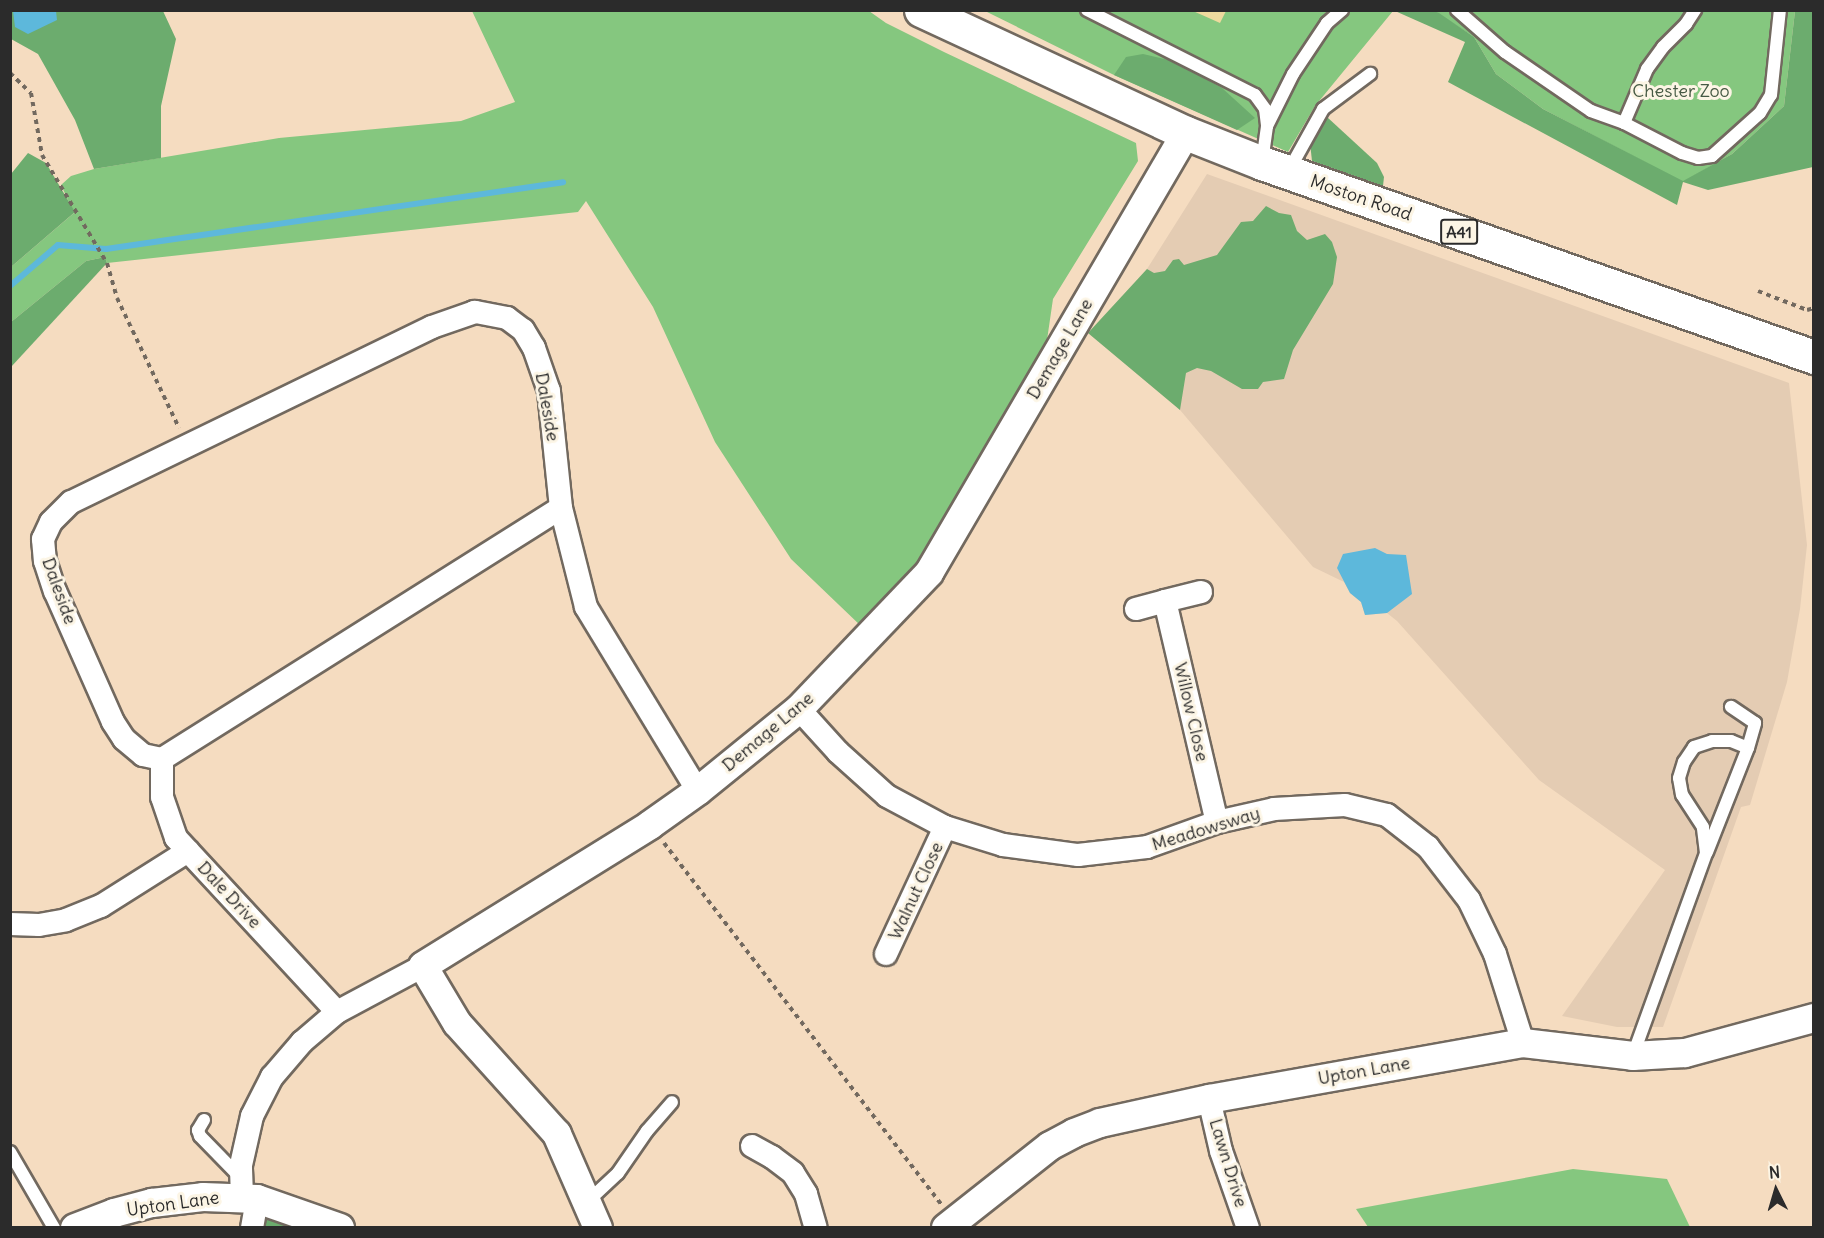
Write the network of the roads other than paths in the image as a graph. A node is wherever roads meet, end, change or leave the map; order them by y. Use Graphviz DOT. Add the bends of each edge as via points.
graph roads {
  1 [pos="921,10"];
  2 [pos="1087,10"];
  3 [pos="1342,10"];
  4 [pos="1457,10"];
  5 [pos="1695,10"];
  6 [pos="1780,10"];
  7 [pos="1370,74"];
  8 [pos="1624,123"];
  9 [pos="1267,126"];
  10 [pos="1186,133"];
  11 [pos="1275,168"];
  12 [pos="1814,357"];
  13 [pos="561,508"];
  14 [pos="1201,592"];
  15 [pos="1165,601"];
  16 [pos="1136,609"];
  17 [pos="1731,707"];
  18 [pos="799,709"];
  19 [pos="1748,748"];
  20 [pos="162,759"];
  21 [pos="698,791"];
  22 [pos="1217,822"];
  23 [pos="945,827"];
  24 [pos="188,851"];
  25 [pos="1706,853"];
  26 [pos="10,924"];
  27 [pos="886,954"];
  28 [pos="423,966"];
  29 [pos="337,1012"];
  30 [pos="1814,1018"];
  31 [pos="1523,1043"];
  32 [pos="1633,1056"];
  33 [pos="1209,1099"];
  34 [pos="672,1102"];
  35 [pos="204,1120"];
  36 [pos="752,1146"];
  37 [pos="10,1152"];
  38 [pos="247,1192"];
  39 [pos="593,1215"];
  40 [pos="950,1224"];
  41 [pos="54,1227"];
  42 [pos="75,1227"];
  43 [pos="252,1227"];
  44 [pos="340,1227"];
  45 [pos="816,1227"];
  46 [pos="1248,1227"];
  1 -- 10 [label="highway, Moston Road / A41"];
  2 -- 9 [label="lane" via="1255,95 1265,109"];
  3 -- 9 [label="lane" via="1327,23 1293,74"];
  4 -- 8 [label="lane" via="1505,52 1591,111"];
  5 -- 8 [label="lane" via="1647,69"];
  6 -- 8 [label="lane" via="1771,96 1760,113 1712,156 1698,158 1682,153"];
  7 -- 11 [label="lane" via="1323,109"];
  9 -- 11 [label="lane"];
  10 -- 11 [label="highway, Moston Road / A41"];
  10 -- 18 [label="street, Demage Lane" via="929,573"];
  11 -- 12 [label="highway, Moston Road / A41"];
  13 -- 20 [label="street"];
  13 -- 20 [label="street, Daleside" via="549,391 534,348 523,330 507,318 475,312 432,327 71,502 51,522 43,539 55,591 113,722 124,739 143,755"];
  13 -- 21 [label="street, Daleside" via="586,607"];
  14 -- 15 [label="street"];
  15 -- 16 [label="street"];
  15 -- 22 [label="street, Willow Close"];
  17 -- 19 [label="lane" via="1755,723"];
  18 -- 21 [label="street, Demage Lane"];
  18 -- 23 [label="street, Meadowsway" via="838,752 887,796"];
  19 -- 25 [label="lane"];
  19 -- 25 [label="lane" via="1731,741 1712,741 1694,747 1684,762 1679,778 1683,795 1703,827"];
  20 -- 24 [label="street, Dale Drive" via="162,797 176,838"];
  21 -- 28 [label="street, Demage Lane" via="651,825"];
  22 -- 23 [label="street, Meadowsway" via="1147,847 1078,855 1003,845"];
  22 -- 31 [label="street, Meadowsway" via="1274,808 1345,805 1387,815 1428,847 1469,900 1495,954"];
  23 -- 27 [label="street, Walnut Close"];
  24 -- 26 [label="street" via="84,913 39,925"];
  24 -- 29 [label="street, Dale Drive"];
  25 -- 32 [label="lane"];
  28 -- 29 [label="street"];
  28 -- 39 [label="street" via="457,1023 557,1134"];
  29 -- 38 [label="street" via="302,1042 272,1077 252,1116 241,1165"];
  30 -- 32 [label="street, Upton Lane" via="1685,1053"];
  31 -- 32 [label="street, Upton Lane"];
  31 -- 33 [label="street, Upton Lane"];
  33 -- 40 [label="street, Upton Lane" via="1100,1123 1074,1133 1050,1146"];
  33 -- 46 [label="street, Lawn Drive" via="1221,1151"];
  34 -- 39 [label="lane" via="647,1131"];
  35 -- 38 [label="lane" via="198,1130 200,1136"];
  36 -- 45 [label="street" via="793,1173 806,1194"];
  37 -- 41 [label="lane"];
  38 -- 42 [label="street, Upton Lane" via="152,1203"];
  38 -- 43 [label="street"];
  38 -- 44 [label="street, Upton Lane"];
}
